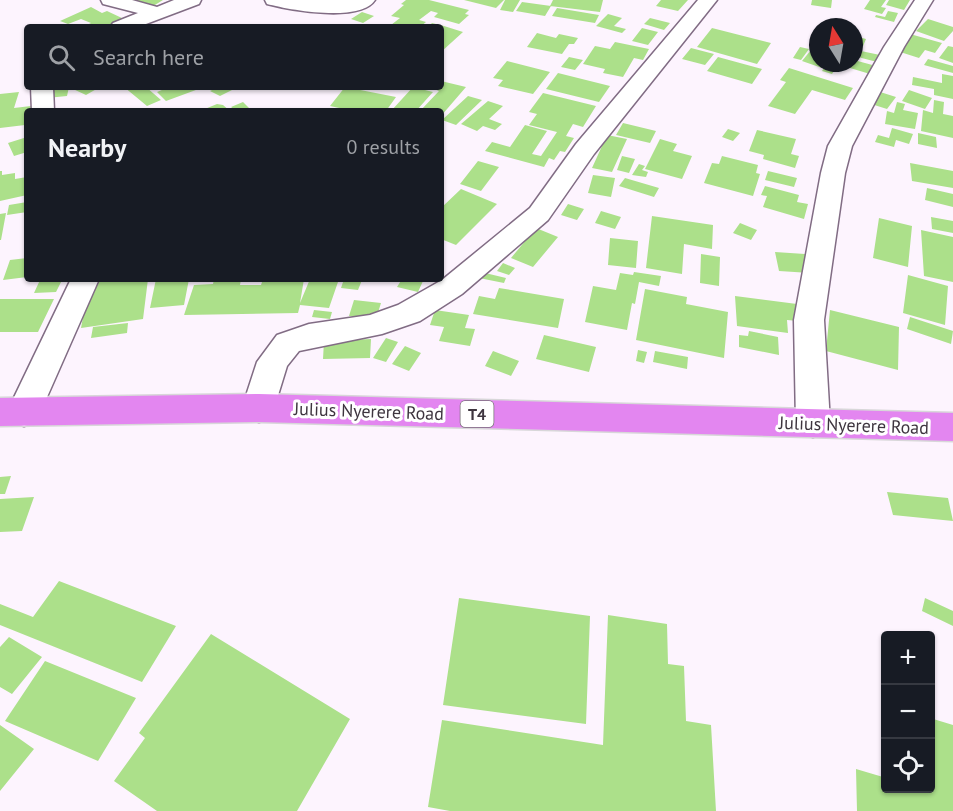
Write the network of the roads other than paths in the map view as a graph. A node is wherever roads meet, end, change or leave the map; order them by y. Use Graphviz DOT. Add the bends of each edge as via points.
graph roads {
  1 [pos="110,0"];
  2 [pos="192,0"];
  3 [pos="274,0"];
  4 [pos="366,0"];
  5 [pos="708,0"];
  6 [pos="924,0"];
  7 [pos="155,12"];
  8 [pos="127,24"];
  9 [pos="42,90"];
  10 [pos="43,108"];
  11 [pos="83,282"];
  12 [pos="259,408"];
  13 [pos="12,412"];
  14 [pos="813,423"];
  15 [pos="953,427"];
  1 -- 7 [label="street"];
  2 -- 7 [label="street"];
  3 -- 4 [label="street" via="321,9"];
  5 -- 12 [label="street" via="585,149 538,213 512,238 452,287 409,313 371,326 288,343 273,362"];
  6 -- 14 [label="street" via="840,146 809,320"];
  7 -- 8 [label="street"];
  9 -- 10 [label="street"];
  11 -- 13 [label="street"];
  12 -- 13 [label="highway, Julius Nyerere Road / T4"];
  12 -- 14 [label="highway, Julius Nyerere Road / T4"];
  14 -- 15 [label="highway, Julius Nyerere Road / T4"];
}
